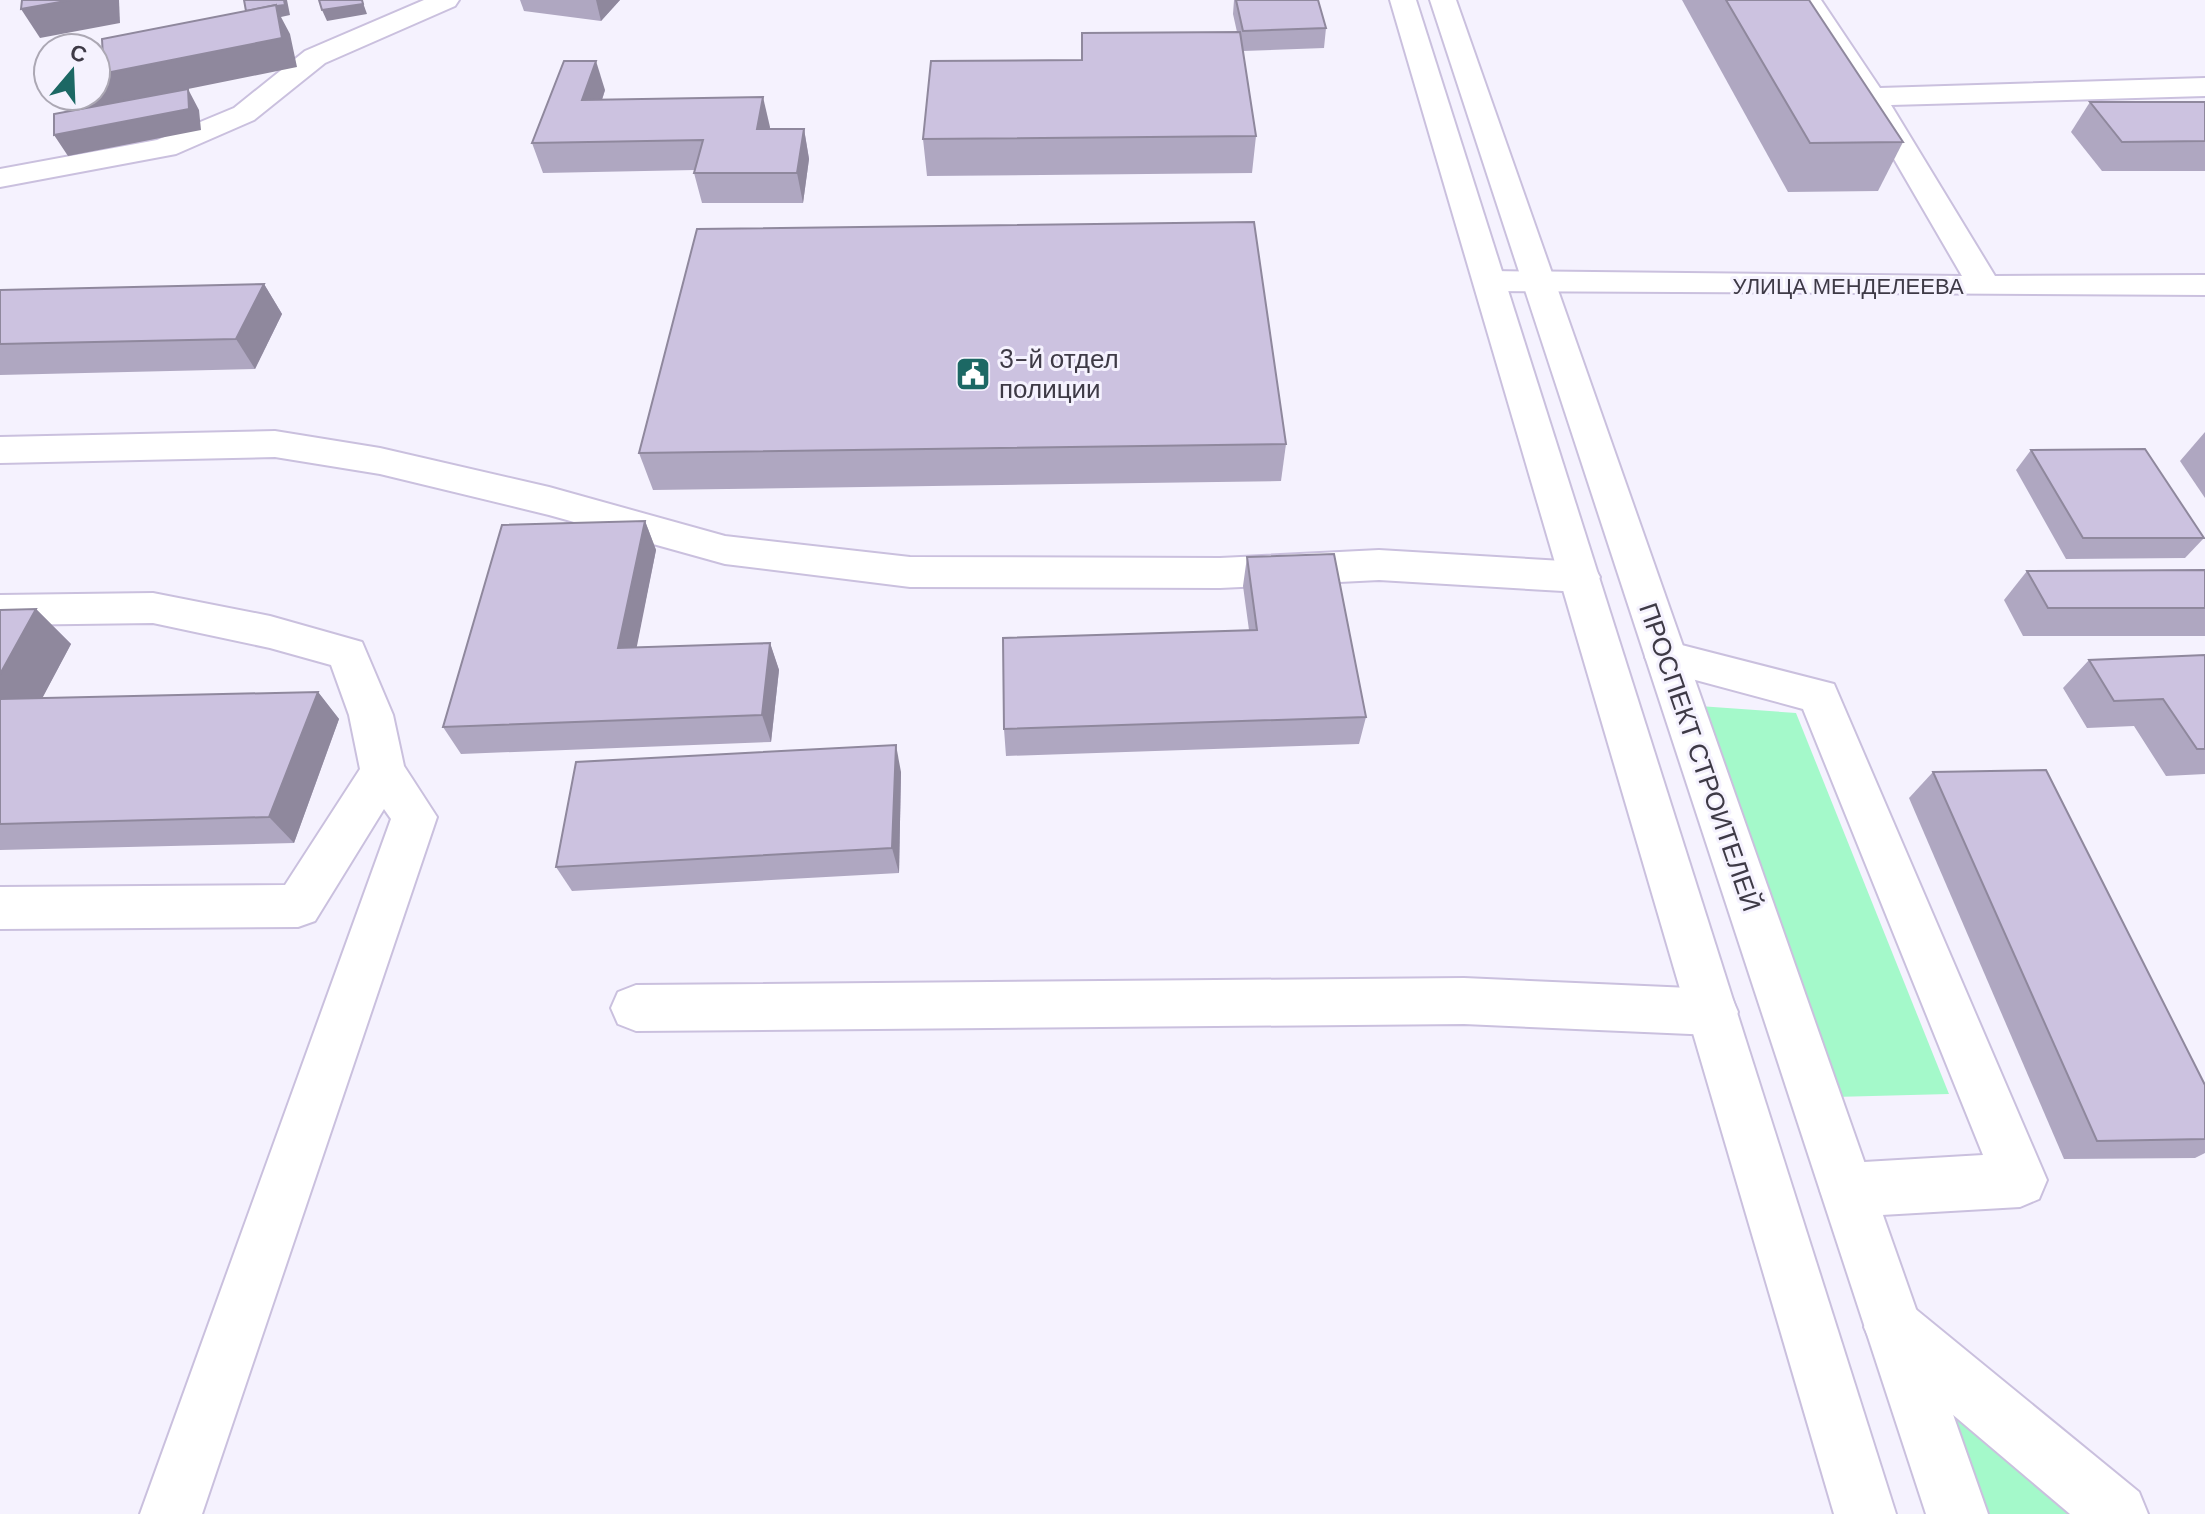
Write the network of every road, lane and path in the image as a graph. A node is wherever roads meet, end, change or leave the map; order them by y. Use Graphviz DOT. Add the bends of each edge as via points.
graph roads {
  1 [pos="446,0"];
  2 [pos="1403,0"];
  3 [pos="1443,0"];
  4 [pos="1808,0"];
  5 [pos="2205,87"];
  6 [pos="1872,97"];
  7 [pos="0,178"];
  8 [pos="1490,281"];
  9 [pos="1538,281"];
  10 [pos="2205,285"];
  11 [pos="1985,286"];
  12 [pos="0,450"];
  13 [pos="1580,577"];
  14 [pos="0,610"];
  15 [pos="1666,657"];
  16 [pos="383,771"];
  17 [pos="0,908"];
  18 [pos="636,1008"];
  19 [pos="1713,1012"];
  20 [pos="1847,1190"];
  21 [pos="1893,1327"];
  22 [pos="171,1514"];
  23 [pos="1865,1514"];
  24 [pos="1957,1514"];
  25 [pos="2117,1514"];
  1 -- 7 [label="main road" via="315,57 244,114 165,148"];
  2 -- 8 [label="main road"];
  3 -- 9 [label="main road, ПРОСПЕКТ СТРОИТЕЛЕЙ"];
  4 -- 6 [label="main road"];
  5 -- 6 [label="main road"];
  6 -- 11 [label="main road"];
  8 -- 9 [label="main road, УЛИЦА МЕНДЕЛЕЕВА"];
  8 -- 13 [label="main road"];
  9 -- 11 [label="main road, УЛИЦА МЕНДЕЛЕЕВА"];
  9 -- 15 [label="main road, ПРОСПЕКТ СТРОИТЕЛЕЙ"];
  10 -- 11 [label="main road, УЛИЦА МЕНДЕЛЕЕВА"];
  12 -- 13 [label="main road" via="275,444 380,461 725,550 910,572 1220,573 1379,565"];
  13 -- 19 [label="main road"];
  14 -- 16 [label="main road" via="153,608 347,653 371,715"];
  15 -- 20 [label="main road, ПРОСПЕКТ СТРОИТЕЛЕЙ"];
  15 -- 20 [label="main road" via="1819,696 2020,1180"];
  16 -- 17 [label="main road" via="298,906"];
  16 -- 22 [label="main road" via="414,817"];
  18 -- 19 [label="main road" via="1464,1001"];
  19 -- 23 [label="main road"];
  20 -- 21 [label="main road, ПРОСПЕКТ СТРОИТЕЛЕЙ"];
  21 -- 24 [label="main road, ПРОСПЕКТ СТРОИТЕЛЕЙ"];
  21 -- 25 [label="main road"];
}
